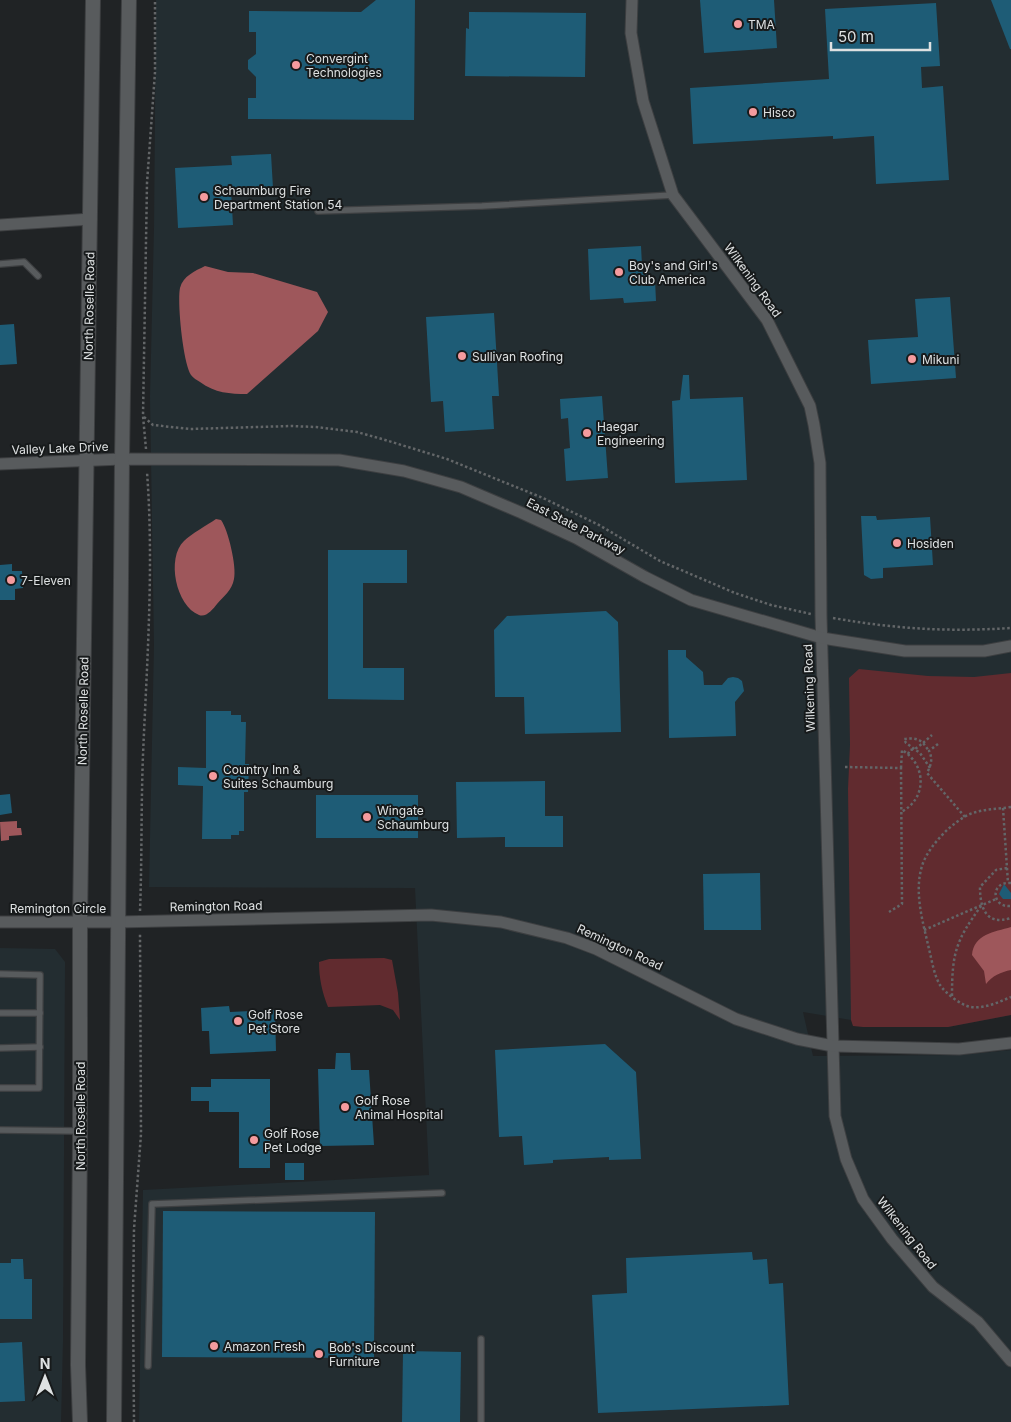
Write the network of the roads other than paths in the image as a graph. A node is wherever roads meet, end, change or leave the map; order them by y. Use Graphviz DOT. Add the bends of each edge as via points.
graph roads {
  1 [pos="93,0"];
  2 [pos="129,0"];
  3 [pos="632,0"];
  4 [pos="673,196"];
  5 [pos="318,211"];
  6 [pos="91,218"];
  7 [pos="0,225"];
  8 [pos="0,264"];
  9 [pos="38,276"];
  10 [pos="122,459"];
  11 [pos="86,460"];
  12 [pos="0,464"];
  13 [pos="822,638"];
  14 [pos="1011,646"];
  15 [pos="0,922"];
  16 [pos="80,922"];
  17 [pos="117,922"];
  18 [pos="0,974"];
  19 [pos="0,1013"];
  20 [pos="40,1013"];
  21 [pos="1011,1043"];
  22 [pos="833,1046"];
  23 [pos="40,1047"];
  24 [pos="0,1048"];
  25 [pos="0,1088"];
  26 [pos="0,1130"];
  27 [pos="80,1131"];
  28 [pos="442,1193"];
  29 [pos="481,1339"];
  30 [pos="1011,1361"];
  31 [pos="148,1366"];
  32 [pos="80,1422"];
  33 [pos="114,1422"];
  34 [pos="481,1422"];
  1 -- 6 [label="main road, North Roselle Road"];
  2 -- 10 [label="main road"];
  3 -- 4 [label="street, Wilkening Road" via="631,33 641,94"];
  4 -- 5 [label="lane"];
  4 -- 13 [label="street, Wilkening Road" via="767,320 810,406 820,463"];
  6 -- 7 [label="street"];
  6 -- 11 [label="main road, North Roselle Road"];
  8 -- 9 [label="lane" via="24,262"];
  10 -- 11 [label="street, Valley Lake Drive"];
  10 -- 13 [label="street, East State Parkway" via="339,460 404,471 461,487 522,513 691,600"];
  10 -- 17 [label="main road"];
  11 -- 12 [label="street, Valley Lake Drive"];
  11 -- 16 [label="main road, North Roselle Road"];
  13 -- 14 [label="street, East State Parkway" via="905,651 984,651"];
  13 -- 22 [label="street, Wilkening Road"];
  15 -- 16 [label="street, Remington Circle"];
  16 -- 17 [label="street, Remington Circle"];
  16 -- 27 [label="main road, North Roselle Road"];
  17 -- 22 [label="street, Remington Road" via="432,916 501,922 567,938 596,949 736,1019 797,1039"];
  17 -- 33 [label="main road"];
  18 -- 20 [label="lane" via="40,975"];
  19 -- 20 [label="lane"];
  20 -- 23 [label="lane"];
  21 -- 22 [label="street, Remington Road" via="959,1049"];
  22 -- 30 [label="street, Wilkening Road" via="835,1116 846,1159 863,1199 933,1287 978,1322"];
  23 -- 24 [label="lane"];
  23 -- 25 [label="lane" via="39,1088"];
  26 -- 27 [label="lane"];
  27 -- 32 [label="main road, North Roselle Road"];
  28 -- 31 [label="lane" via="152,1204"];
  29 -- 34 [label="lane"];
}
